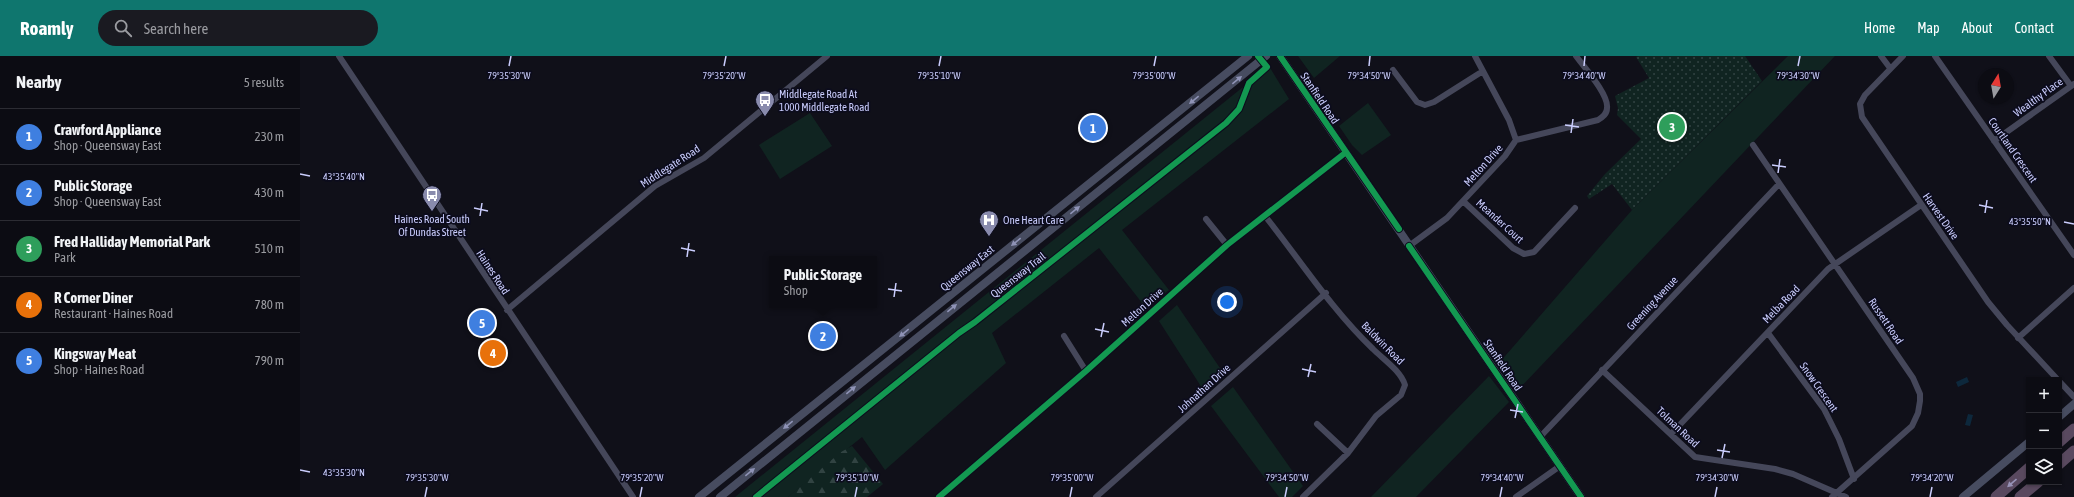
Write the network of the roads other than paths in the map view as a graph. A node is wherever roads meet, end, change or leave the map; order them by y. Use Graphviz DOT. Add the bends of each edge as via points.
graph roads {
  1 [pos="339,56"];
  2 [pos="827,56"];
  3 [pos="1248,56"];
  4 [pos="1266,56"];
  5 [pos="1280,56"];
  6 [pos="1475,56"];
  7 [pos="1576,56"];
  8 [pos="1881,56"];
  9 [pos="1903,56"];
  10 [pos="1935,56"];
  11 [pos="2049,56"];
  12 [pos="1890,68"];
  13 [pos="1393,70"];
  14 [pos="1483,71"];
  15 [pos="2072,85"];
  16 [pos="1516,140"];
  17 [pos="1994,141"];
  18 [pos="1753,145"];
  19 [pos="1345,153"];
  20 [pos="1779,184"];
  21 [pos="1464,201"];
  22 [pos="1921,205"];
  23 [pos="1576,208"];
  24 [pos="1265,216"];
  25 [pos="1206,219"];
  26 [pos="1227,245"];
  27 [pos="1409,246"];
  28 [pos="2074,255"];
  29 [pos="1835,264"];
  30 [pos="2074,288"];
  31 [pos="1326,293"];
  32 [pos="507,310"];
  33 [pos="1768,333"];
  34 [pos="1064,336"];
  35 [pos="2018,338"];
  36 [pos="1602,370"];
  37 [pos="1086,371"];
  38 [pos="2056,377"];
  39 [pos="2062,383"];
  40 [pos="2074,397"];
  41 [pos="2074,404"];
  42 [pos="2062,414"];
  43 [pos="1317,424"];
  44 [pos="2074,429"];
  45 [pos="1671,434"];
  46 [pos="1540,437"];
  47 [pos="2062,439"];
  48 [pos="2026,444"];
  49 [pos="2074,451"];
  50 [pos="1348,453"];
  51 [pos="2062,461"];
  52 [pos="1560,466"];
  53 [pos="2026,471"];
  54 [pos="1854,479"];
  55 [pos="2034,485"];
  56 [pos="1835,495"];
  57 [pos="633,497"];
  58 [pos="700,497"];
  59 [pos="720,497"];
  60 [pos="939,497"];
  61 [pos="1096,497"];
  62 [pos="1303,497"];
  63 [pos="1516,497"];
  64 [pos="1581,497"];
  65 [pos="1846,497"];
  66 [pos="1963,497"];
  67 [pos="1996,497"];
  68 [pos="2020,497"];
  1 -- 32 [label="street, Haines Road"];
  2 -- 32 [label="street, Middlegate Road" via="704,158 655,186"];
  3 -- 58 [label="main road, Queensway East, one-way"];
  59 -- 4 [label="main road, Queensway East, one-way"];
  5 -- 19 [label="main road, Stanfield Road"];
  6 -- 14 [label="street, Melton Drive"];
  7 -- 16 [label="street" via="1606,98 1606,114 1598,120"];
  8 -- 12 [label="street"];
  9 -- 12 [label="street"];
  10 -- 17 [label="street, Courtland Crescent"];
  11 -- 15 [label="street"];
  12 -- 22 [label="street, Harvest Drive" via="1865,96 1860,109 1867,127"];
  13 -- 14 [label="street" via="1415,101 1425,106"];
  14 -- 16 [label="street, Melton Drive" via="1509,120"];
  15 -- 17 [label="street, Wealthy Place"];
  16 -- 21 [label="street, Melton Drive" via="1505,156"];
  17 -- 28 [label="street, Courtland Crescent"];
  18 -- 20 [label="street, Russett Road"];
  19 -- 24 [label="street, Melton Drive"];
  19 -- 27 [label="main road, Stanfield Road" via="1400,229"];
  20 -- 29 [label="street, Russett Road"];
  20 -- 36 [label="street, Greening Avenue"];
  21 -- 23 [label="street, Meander Court" via="1513,248 1524,254 1534,252"];
  21 -- 27 [label="street, Melton Drive" via="1447,218"];
  22 -- 29 [label="street, Melba Road"];
  22 -- 35 [label="street, Harvest Drive" via="1988,302"];
  24 -- 26 [label="street, Melton Drive"];
  24 -- 31 [label="street, Baldwin Road"];
  25 -- 26 [label="street"];
  26 -- 37 [label="street, Melton Drive"];
  27 -- 46 [label="main road, Stanfield Road"];
  29 -- 33 [label="street, Melba Road"];
  29 -- 54 [label="street, Russett Road" via="1913,378 1920,394 1920,406 1912,426"];
  30 -- 35 [label="street"];
  31 -- 50 [label="street, Baldwin Road" via="1362,338 1400,375 1405,385 1401,395 1376,416"];
  31 -- 61 [label="street, Johnathan Drive"];
  32 -- 57 [label="street, Haines Road"];
  33 -- 45 [label="street, Melba Road"];
  33 -- 54 [label="street, Snow Crescent" via="1824,409"];
  34 -- 37 [label="street"];
  35 -- 38 [label="street, Harvest Drive"];
  36 -- 45 [label="street, Tolman Road"];
  36 -- 46 [label="street, Greening Avenue"];
  37 -- 60 [label="street, Melton Drive"];
  39 -- 40 [label="street, Harvest Drive"];
  41 -- 42 [label="main road"];
  43 -- 50 [label="street"];
  44 -- 47 [label="highway"];
  45 -- 56 [label="street, Tolman Road" via="1695,457 1775,469 1793,474"];
  46 -- 52 [label="main road, Stanfield Road"];
  48 -- 66 [label="main road"];
  49 -- 51 [label="highway"];
  50 -- 62 [label="street, Baldwin Road"];
  52 -- 63 [label="street"];
  52 -- 64 [label="main road, Stanfield Road"];
  53 -- 67 [label="highway, one-way"];
  54 -- 56 [label="street, Russett Road"];
  55 -- 68 [label="highway"];
  56 -- 65 [label="street, Tolman Road"];
}
